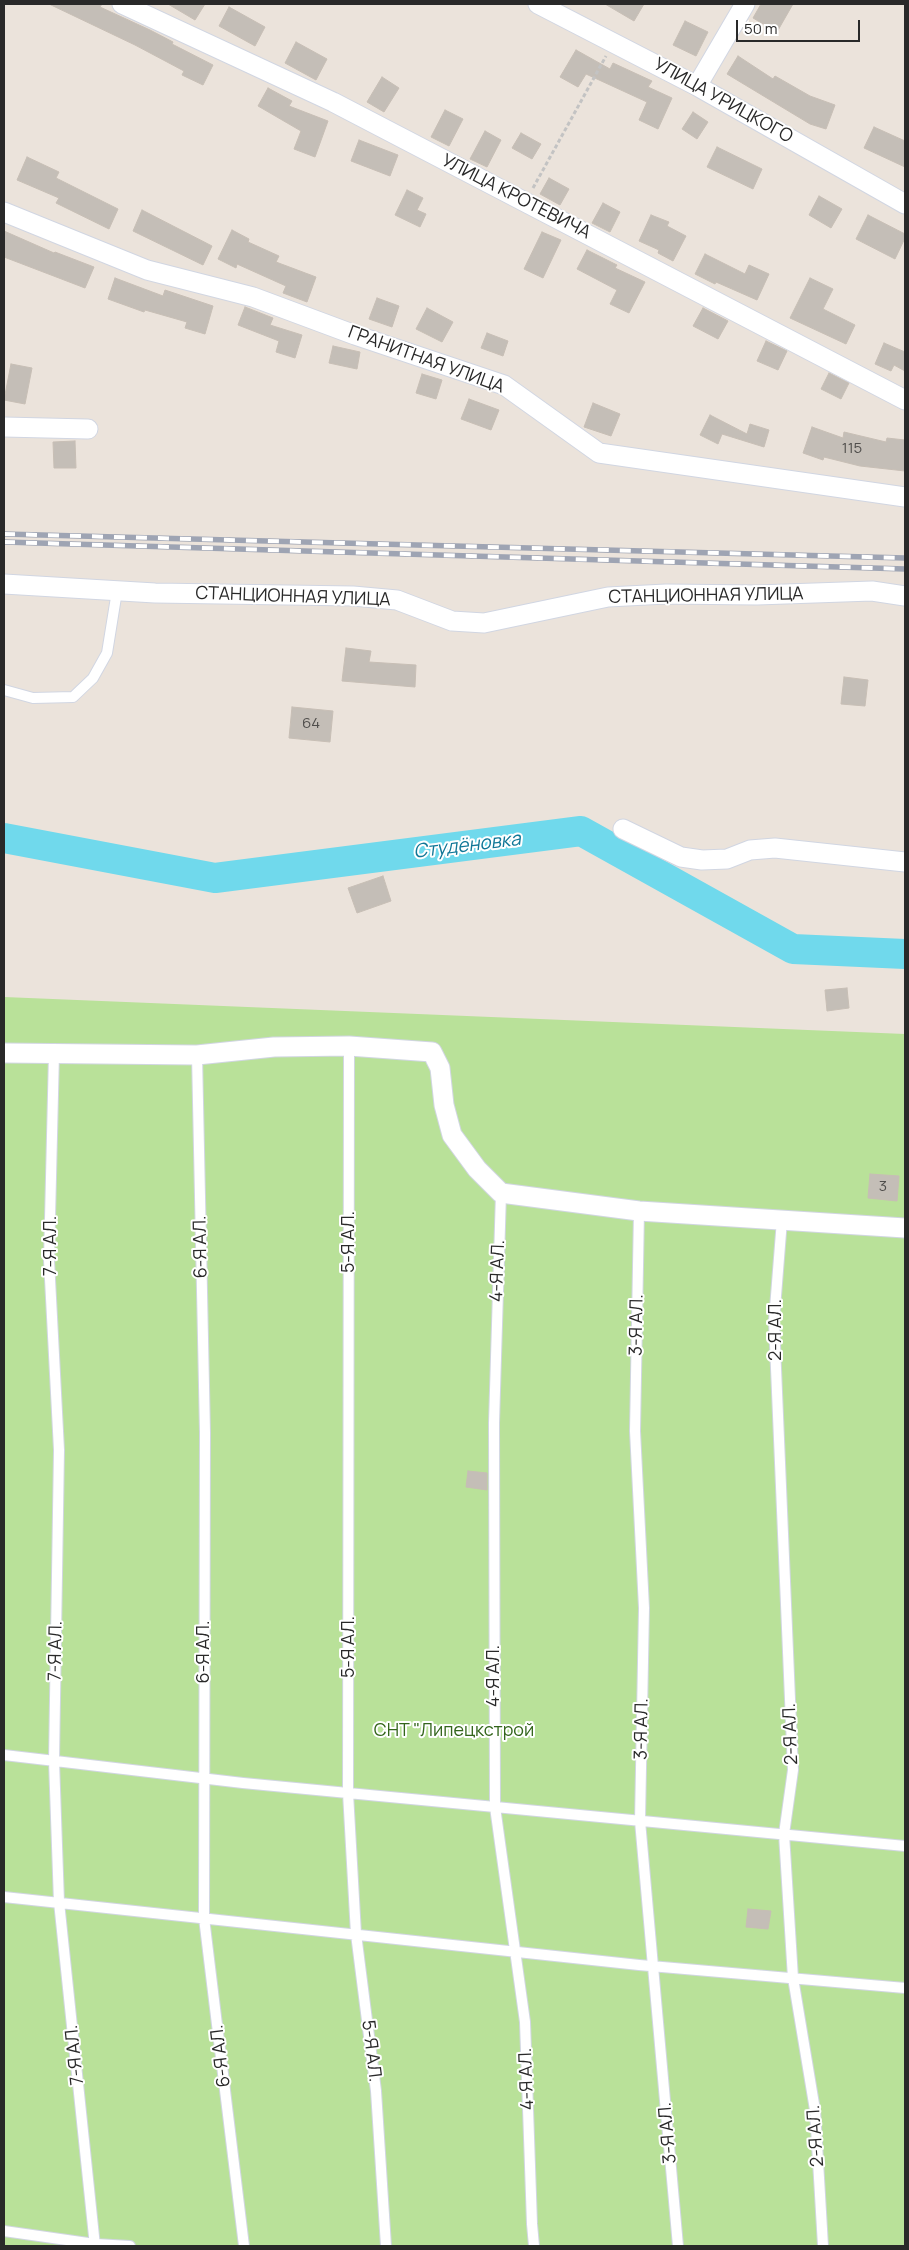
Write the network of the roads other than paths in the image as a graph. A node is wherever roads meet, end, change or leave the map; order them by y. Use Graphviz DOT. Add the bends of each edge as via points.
graph roads {
  1 [pos="122,4"];
  2 [pos="538,4"];
  3 [pos="745,4"];
  4 [pos="697,86"];
  5 [pos="905,204"];
  6 [pos="4,212"];
  7 [pos="905,400"];
  8 [pos="4,427"];
  9 [pos="88,429"];
  10 [pos="905,496"];
  11 [pos="4,584"];
  12 [pos="117,591"];
  13 [pos="905,596"];
  14 [pos="4,690"];
  15 [pos="623,829"];
  16 [pos="905,862"];
  17 [pos="349,1046"];
  18 [pos="4,1052"];
  19 [pos="54,1053"];
  20 [pos="197,1055"];
  21 [pos="501,1193"];
  22 [pos="639,1211"];
  23 [pos="782,1220"];
  24 [pos="905,1228"];
  25 [pos="4,1755"];
  26 [pos="54,1761"];
  27 [pos="203,1778"];
  28 [pos="348,1793"];
  29 [pos="494,1807"];
  30 [pos="640,1821"];
  31 [pos="784,1834"];
  32 [pos="905,1846"];
  33 [pos="4,1897"];
  34 [pos="59,1902"];
  35 [pos="204,1918"];
  36 [pos="356,1934"];
  37 [pos="515,1951"];
  38 [pos="652,1966"];
  39 [pos="793,1978"];
  40 [pos="905,1988"];
  41 [pos="4,2231"];
  42 [pos="95,2245"];
  43 [pos="130,2246"];
  44 [pos="244,2246"];
  45 [pos="386,2246"];
  46 [pos="534,2246"];
  47 [pos="678,2246"];
  48 [pos="823,2246"];
  1 -- 7 [label="street, УЛИЦА КРОТЕВИЧА" via="332,102"];
  2 -- 4 [label="street, УЛИЦА УРИЦКОГО"];
  3 -- 4 [label="street"];
  4 -- 5 [label="street, УЛИЦА УРИЦКОГО"];
  6 -- 10 [label="street, ГРАНИТНАЯ УЛИЦА" via="147,270 253,297 504,385 600,453"];
  8 -- 9 [label="street"];
  11 -- 12 [label="street, СТАНЦИОННАЯ УЛИЦА"];
  12 -- 13 [label="street, СТАНЦИОННАЯ УЛИЦА" via="353,596 397,600 452,621 484,622 608,597 872,591"];
  12 -- 14 [label="lane" via="107,652 92,678 73,697 33,698"];
  15 -- 16 [label="street" via="681,856 702,860 776,848"];
  17 -- 20 [label="street" via="274,1047"];
  17 -- 21 [label="street" via="432,1052 440,1068 444,1105 452,1135 477,1169"];
  17 -- 28 [label="lane, 5-Я АЛ."];
  18 -- 19 [label="street"];
  19 -- 20 [label="street"];
  19 -- 26 [label="lane, 7-Я АЛ." via="50,1260 59,1450"];
  20 -- 27 [label="lane, 6-Я АЛ." via="206,1432"];
  21 -- 22 [label="street"];
  21 -- 29 [label="lane, 4-Я АЛ." via="494,1424"];
  22 -- 23 [label="street"];
  22 -- 30 [label="lane, 3-Я АЛ." via="635,1431 644,1608"];
  23 -- 24 [label="street"];
  23 -- 31 [label="lane, 2-Я АЛ." via="774,1321 793,1770"];
  25 -- 26 [label="lane"];
  26 -- 27 [label="lane"];
  26 -- 34 [label="lane, 7-Я АЛ."];
  27 -- 28 [label="lane"];
  27 -- 35 [label="lane, 6-Я АЛ."];
  28 -- 29 [label="lane"];
  28 -- 36 [label="lane, 5-Я АЛ."];
  29 -- 30 [label="lane"];
  29 -- 37 [label="lane, 4-Я АЛ."];
  30 -- 31 [label="lane"];
  30 -- 38 [label="lane, 3-Я АЛ."];
  31 -- 32 [label="lane"];
  31 -- 39 [label="lane, 2-Я АЛ."];
  33 -- 34 [label="lane"];
  34 -- 35 [label="lane"];
  34 -- 42 [label="lane, 7-Я АЛ."];
  35 -- 36 [label="lane"];
  35 -- 44 [label="lane, 6-Я АЛ."];
  36 -- 37 [label="lane"];
  36 -- 45 [label="lane, 5-Я АЛ." via="376,2091"];
  37 -- 38 [label="lane"];
  37 -- 46 [label="lane, 4-Я АЛ." via="525,2022"];
  38 -- 39 [label="lane"];
  38 -- 47 [label="lane, 3-Я АЛ."];
  39 -- 40 [label="lane"];
  39 -- 48 [label="lane, 2-Я АЛ." via="815,2110"];
  41 -- 42 [label="lane"];
  42 -- 43 [label="lane"];
}
